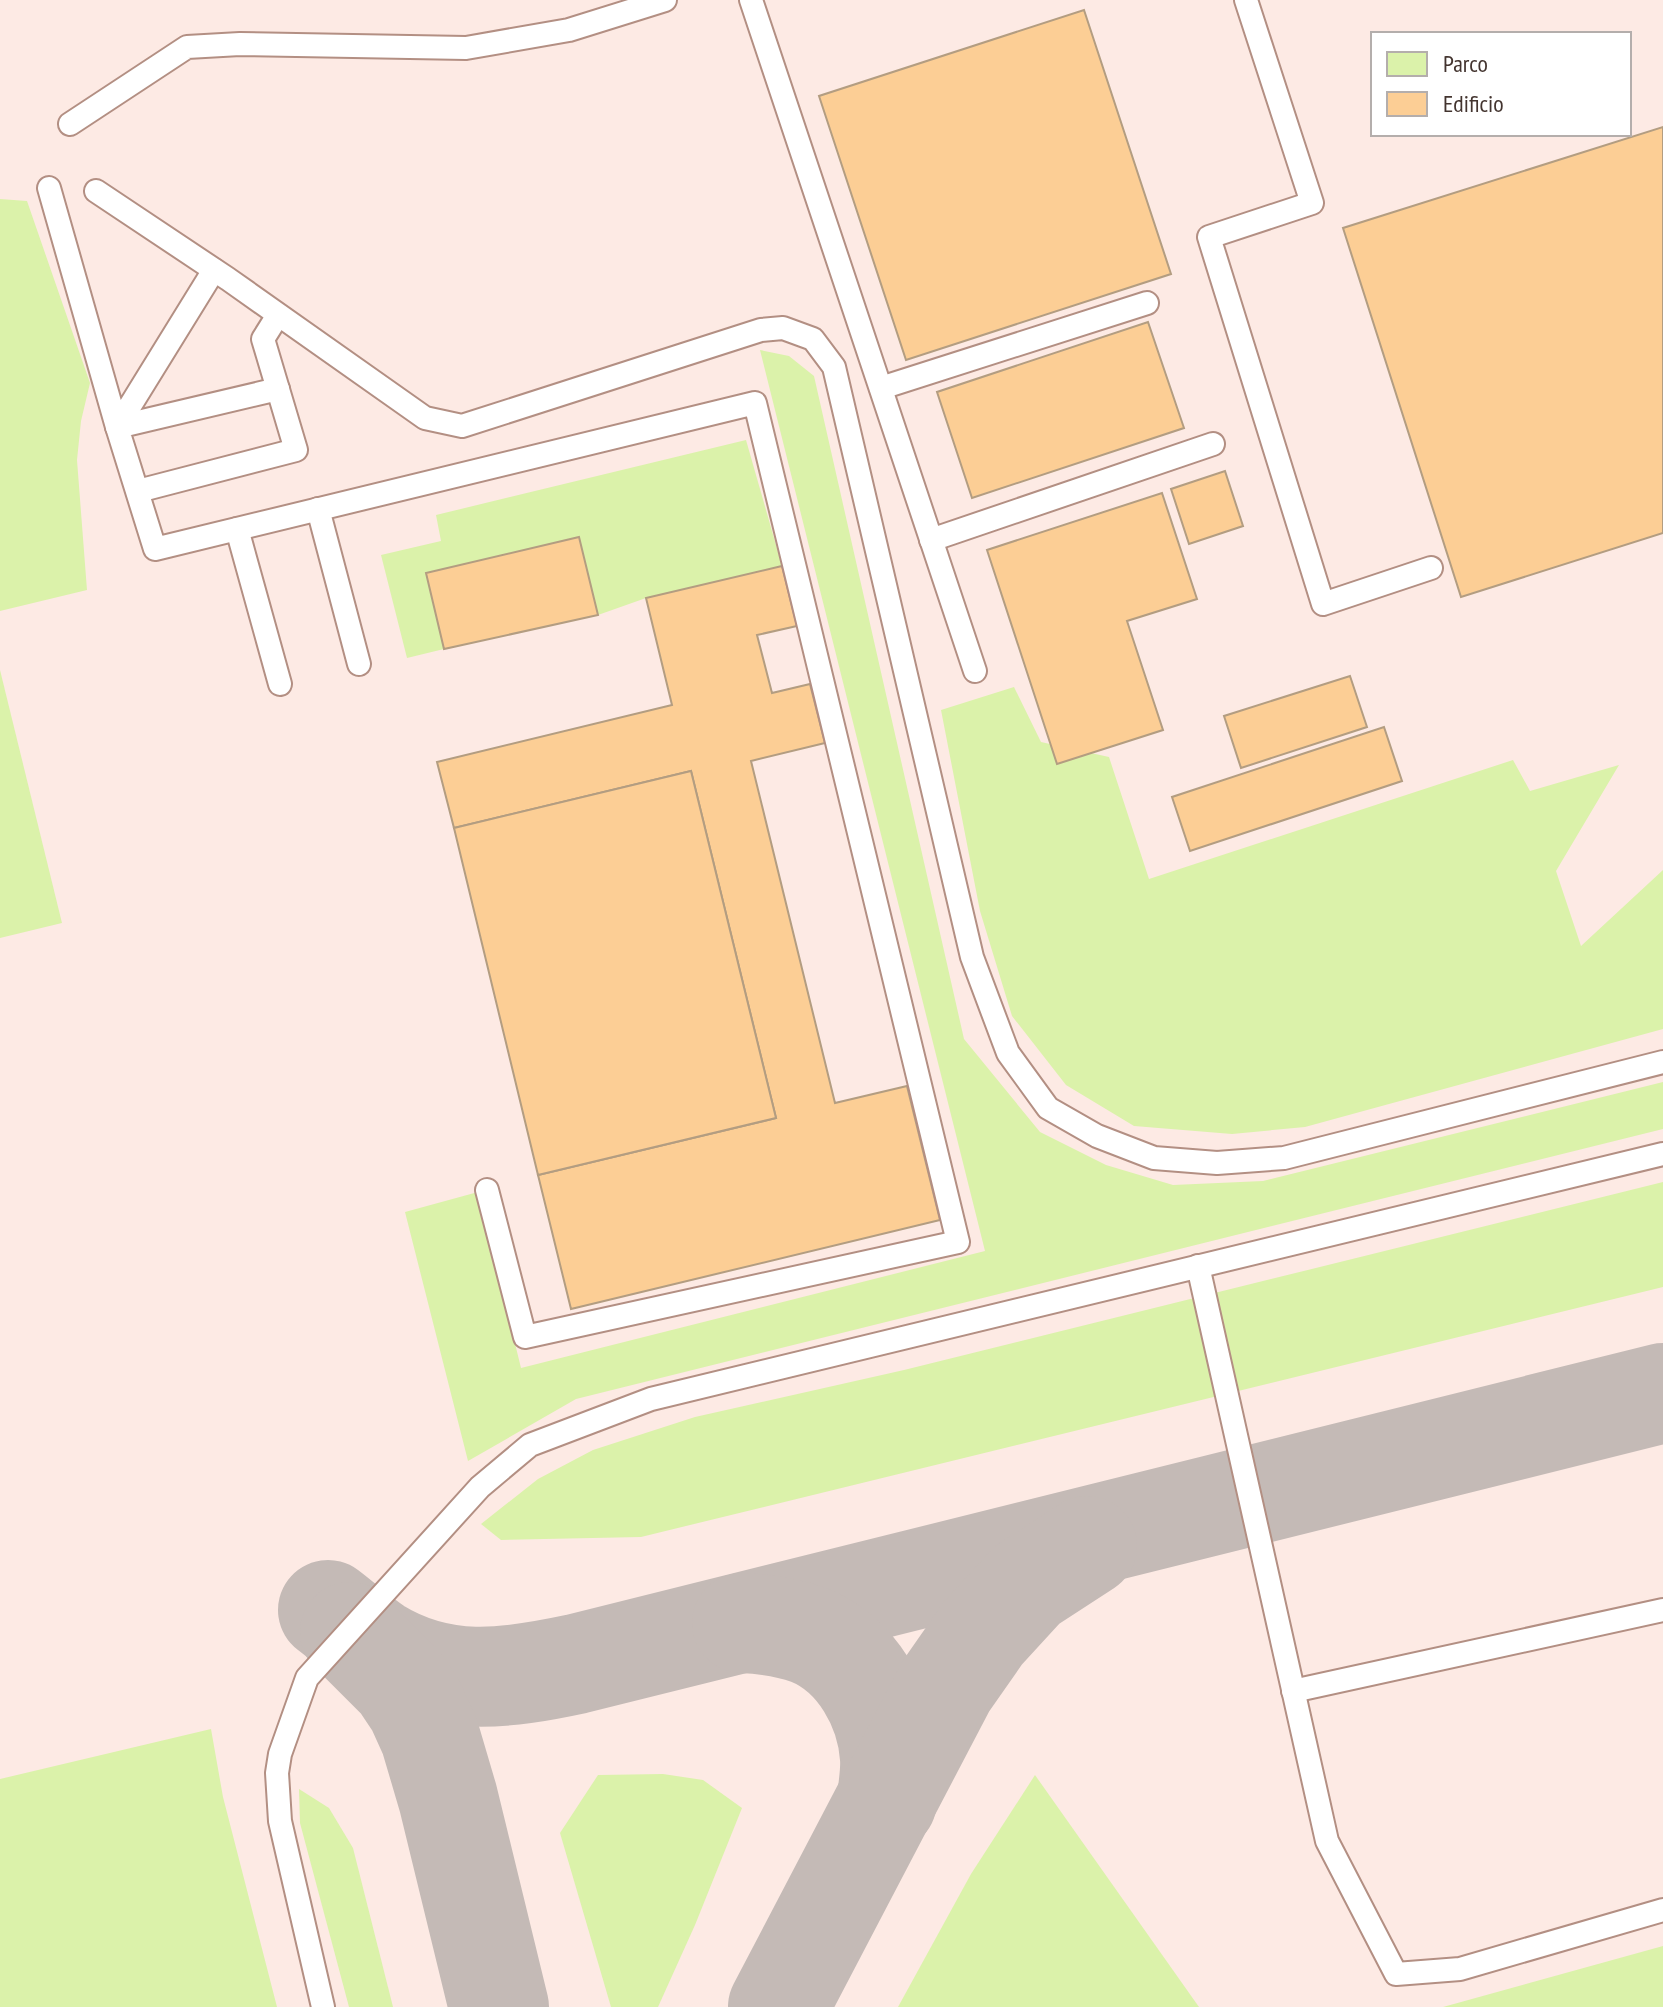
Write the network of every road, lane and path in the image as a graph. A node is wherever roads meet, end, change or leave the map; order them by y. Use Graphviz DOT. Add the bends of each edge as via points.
graph roads {
  1 [pos="665,0"];
  2 [pos="751,0"];
  3 [pos="1246,0"];
  4 [pos="70,124"];
  5 [pos="49,188"];
  6 [pos="96,191"];
  7 [pos="214,270"];
  8 [pos="1147,303"];
  9 [pos="278,315"];
  10 [pos="881,388"];
  11 [pos="278,389"];
  12 [pos="117,427"];
  13 [pos="1213,444"];
  14 [pos="138,491"];
  15 [pos="318,509"];
  16 [pos="237,529"];
  17 [pos="931,540"];
  18 [pos="1431,568"];
  19 [pos="359,664"];
  20 [pos="975,671"];
  21 [pos="280,684"];
  22 [pos="1663,1062"];
  23 [pos="1663,1154"];
  24 [pos="487,1190"];
  25 [pos="1198,1266"];
  26 [pos="1663,1610"];
  27 [pos="1293,1691"];
  28 [pos="1663,1910"];
  29 [pos="323,2007"];
  1 -- 4 [label="lane" via="569,30 466,48 187,47"];
  2 -- 10 [label="lane"];
  3 -- 18 [label="lane" via="1312,203 1209,237 1323,604"];
  5 -- 12 [label="lane"];
  6 -- 7 [label="lane"];
  7 -- 9 [label="lane"];
  7 -- 12 [label="lane"];
  8 -- 10 [label="lane"];
  9 -- 11 [label="lane" via="263,339"];
  9 -- 22 [label="lane" via="425,418 462,426 761,330 783,328 813,339 834,367 972,957 1008,1053 1048,1108 1097,1136 1154,1158 1217,1163 1284,1158"];
  10 -- 17 [label="lane"];
  11 -- 12 [label="lane"];
  11 -- 14 [label="lane" via="296,450"];
  12 -- 14 [label="lane"];
  13 -- 17 [label="lane"];
  14 -- 16 [label="lane" via="155,549"];
  15 -- 16 [label="lane"];
  15 -- 19 [label="lane"];
  15 -- 24 [label="lane" via="755,403 958,1242 525,1337"];
  16 -- 21 [label="lane"];
  17 -- 20 [label="lane"];
  23 -- 25 [label="lane"];
  25 -- 27 [label="lane"];
  25 -- 29 [label="lane" via="651,1399 530,1445 480,1487 307,1678 280,1754 280,1821"];
  26 -- 27 [label="lane"];
  27 -- 28 [label="lane" via="1327,1841 1396,1974 1460,1969"];
}
